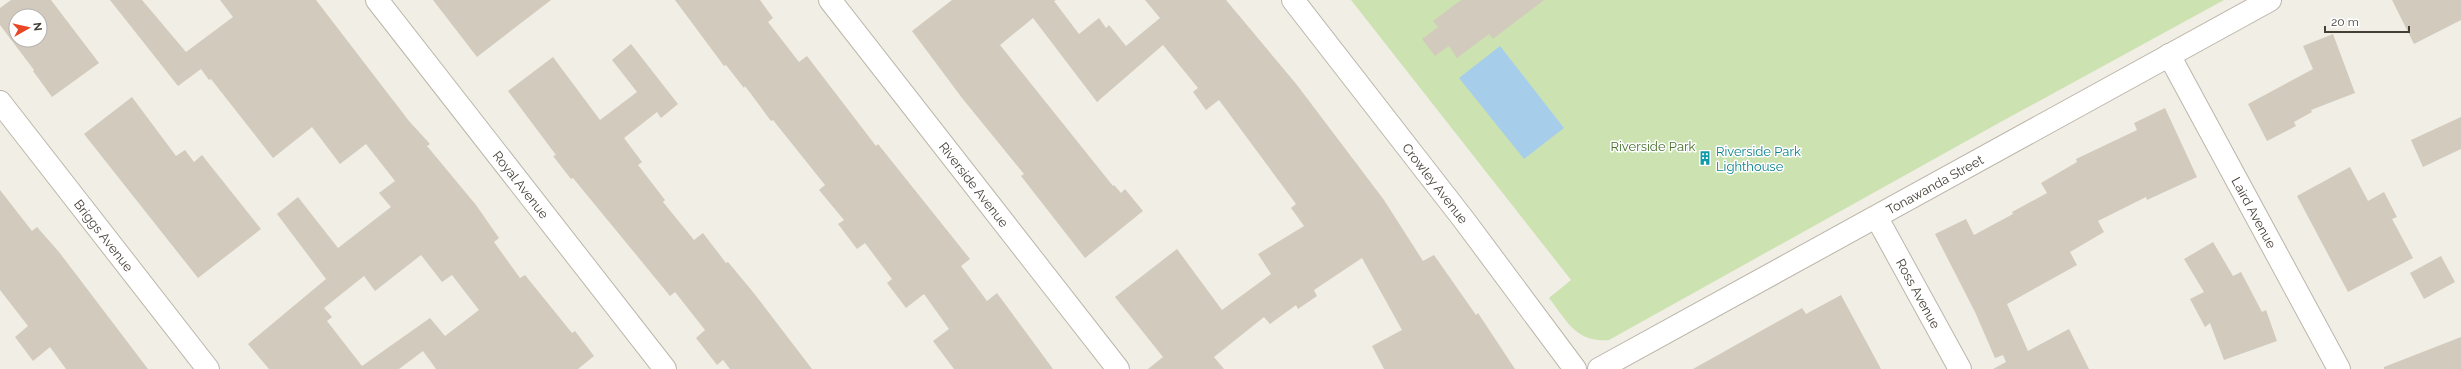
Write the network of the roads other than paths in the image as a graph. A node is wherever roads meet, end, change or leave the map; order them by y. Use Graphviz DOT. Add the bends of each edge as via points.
graph roads {
  1 [pos="377,0"];
  2 [pos="830,0"];
  3 [pos="1293,0"];
  4 [pos="2270,0"];
  5 [pos="2169,55"];
  6 [pos="0,102"];
  7 [pos="1877,218"];
  8 [pos="208,369"];
  9 [pos="666,369"];
  10 [pos="1118,369"];
  11 [pos="1575,369"];
  12 [pos="1599,369"];
  13 [pos="1960,369"];
  14 [pos="2339,369"];
  1 -- 9 [label="street, Royal Avenue"];
  2 -- 10 [label="street, Riverside Avenue"];
  3 -- 11 [label="street, Crowley Avenue" via="1464,220"];
  4 -- 5 [label="street, Tonawanda Street"];
  5 -- 7 [label="street, Tonawanda Street"];
  5 -- 14 [label="street, Laird Avenue"];
  6 -- 8 [label="street, Briggs Avenue"];
  7 -- 12 [label="street, Tonawanda Street"];
  7 -- 13 [label="street, Ross Avenue"];
}
